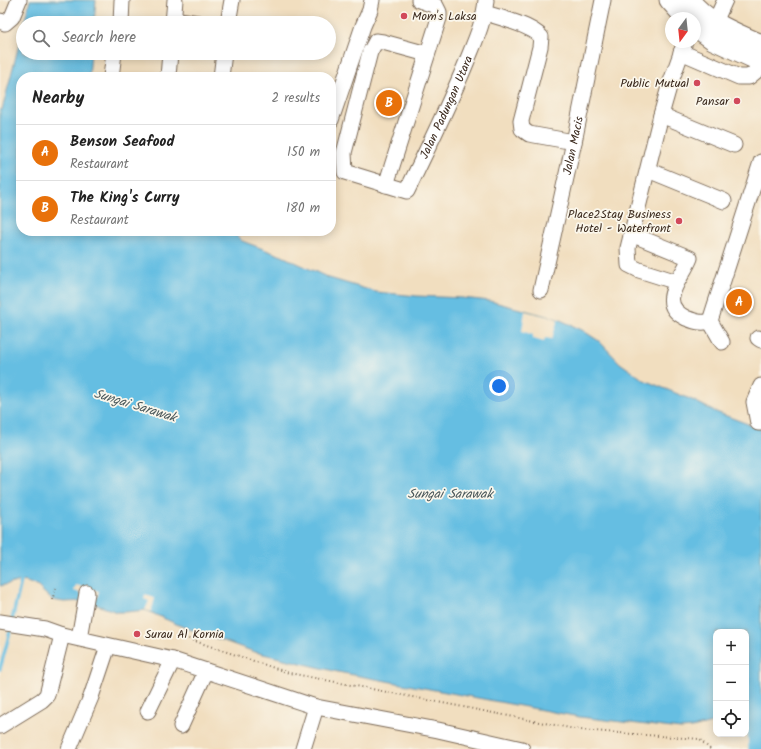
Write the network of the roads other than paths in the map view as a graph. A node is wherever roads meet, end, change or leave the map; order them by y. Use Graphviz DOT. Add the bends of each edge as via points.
graph roads {
  1 [pos="122,0"];
  2 [pos="175,0"];
  3 [pos="232,0"];
  4 [pos="372,0"];
  5 [pos="419,0"];
  6 [pos="603,0"];
  7 [pos="669,0"];
  8 [pos="690,0"];
  9 [pos="725,0"];
  10 [pos="17,1"];
  11 [pos="486,6"];
  12 [pos="680,12"];
  13 [pos="121,16"];
  14 [pos="173,16"];
  15 [pos="229,16"];
  16 [pos="0,21"];
  17 [pos="714,22"];
  18 [pos="701,31"];
  19 [pos="761,44"];
  20 [pos="683,48"];
  21 [pos="685,48"];
  22 [pos="427,54"];
  23 [pos="113,60"];
  24 [pos="169,60"];
  25 [pos="223,60"];
  26 [pos="761,62"];
  27 [pos="761,67"];
  28 [pos="112,72"];
  29 [pos="168,72"];
  30 [pos="222,72"];
  31 [pos="336,105"];
  32 [pos="661,115"];
  33 [pos="574,142"];
  34 [pos="734,144"];
  35 [pos="761,162"];
  36 [pos="648,170"];
  37 [pos="386,184"];
  38 [pos="724,201"];
  39 [pos="631,234"];
  40 [pos="677,282"];
  41 [pos="541,290"];
  42 [pos="710,321"];
  43 [pos="722,342"];
  44 [pos="761,386"];
  45 [pos="761,423"];
  46 [pos="87,593"];
  47 [pos="0,622"];
  48 [pos="62,634"];
  49 [pos="79,638"];
  50 [pos="108,646"];
  51 [pos="173,660"];
  52 [pos="206,671"];
  53 [pos="316,706"];
  54 [pos="148,711"];
  55 [pos="0,726"];
  56 [pos="181,726"];
  57 [pos="492,746"];
  58 [pos="69,749"];
  59 [pos="303,749"];
  60 [pos="522,749"];
  1 -- 13 [label="street"];
  2 -- 14 [label="street"];
  3 -- 15 [label="street"];
  4 -- 31 [label="street"];
  5 -- 22 [label="street" via="436,6 439,12"];
  6 -- 33 [label="street, Jalan Macis"];
  7 -- 12 [label="main road"];
  8 -- 17 [label="main road"];
  9 -- 17 [label="street"];
  10 -- 16 [label="street" via="12,16 5,22"];
  11 -- 33 [label="street" via="538,33 541,37 521,121 522,129 529,134"];
  11 -- 37 [label="street, Jalan Padungan Utara" via="480,29 451,102 407,191"];
  17 -- 19 [label="main road"];
  18 -- 26 [label="main road" via="713,40"];
  20 -- 32 [label="street"];
  21 -- 27 [label="street" via="739,77 749,77"];
  22 -- 37 [label="street"];
  22 -- 37 [label="street, Jalan Padungan Utara" via="376,41 370,52 344,153 344,167 345,172"];
  23 -- 28 [label="street"];
  24 -- 29 [label="street"];
  25 -- 30 [label="street"];
  32 -- 34 [label="street"];
  32 -- 36 [label="street"];
  33 -- 41 [label="street, Jalan Macis"];
  35 -- 42 [label="street"];
  36 -- 38 [label="street"];
  36 -- 39 [label="street"];
  39 -- 40 [label="street" via="628,248 629,265"];
  39 -- 40 [label="street" via="690,258"];
  40 -- 42 [label="street" via="670,298 677,314 696,322"];
  42 -- 43 [label="street"];
  44 -- 45 [label="street" via="754,402 758,422"];
  46 -- 49 [label="street"];
  47 -- 48 [label="street"];
  48 -- 49 [label="street"];
  48 -- 55 [label="street" via="47,695"];
  49 -- 50 [label="street"];
  50 -- 51 [label="street"];
  50 -- 58 [label="street" via="91,697"];
  51 -- 52 [label="street"];
  51 -- 54 [label="street"];
  52 -- 53 [label="street"];
  52 -- 56 [label="street"];
  53 -- 57 [label="street" via="438,730"];
  53 -- 59 [label="street"];
  57 -- 60 [label="street"];
}
